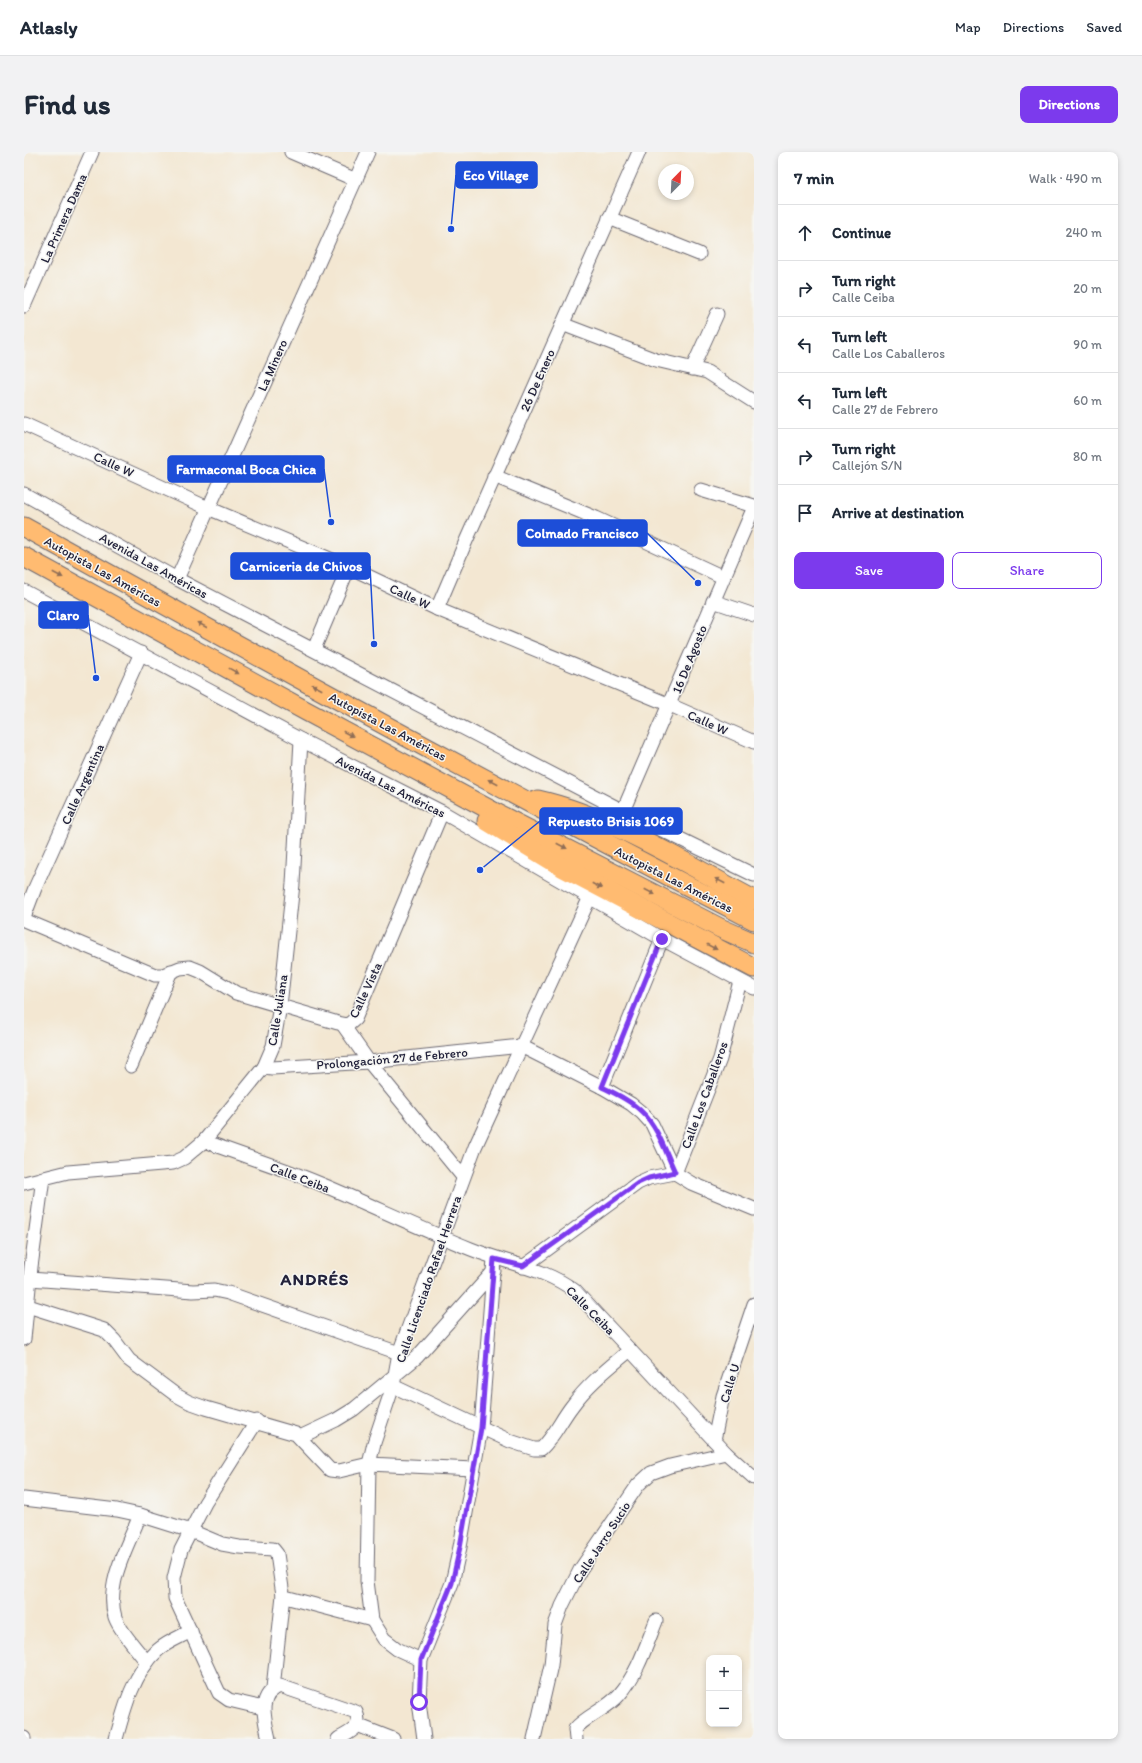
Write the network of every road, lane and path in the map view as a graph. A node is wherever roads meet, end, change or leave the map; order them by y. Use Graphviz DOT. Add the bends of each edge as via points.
graph roads {
  1 [pos="291,152"];
  2 [pos="368,152"];
  3 [pos="639,152"];
  4 [pos="89,153"];
  5 [pos="356,180"];
  6 [pos="610,218"];
  7 [pos="699,254"];
  8 [pos="24,306"];
  9 [pos="717,314"];
  10 [pos="562,324"];
  11 [pos="692,368"];
  12 [pos="754,402"];
  13 [pos="24,424"];
  14 [pos="494,476"];
  15 [pos="701,490"];
  16 [pos="24,494"];
  17 [pos="208,508"];
  18 [pos="753,510"];
  19 [pos="24,527"];
  20 [pos="24,557"];
  21 [pos="349,567"];
  22 [pos="723,577"];
  23 [pos="176,579"];
  24 [pos="24,591"];
  25 [pos="712,601"];
  26 [pos="437,609"];
  27 [pos="754,615"];
  28 [pos="314,650"];
  29 [pos="141,653"];
  30 [pos="670,705"];
  31 [pos="301,740"];
  32 [pos="754,742"];
  33 [pos="398,761"];
  34 [pos="514,794"];
  35 [pos="623,811"];
  36 [pos="442,812"];
  37 [pos="754,875"];
  38 [pos="590,896"];
  39 [pos="754,900"];
  40 [pos="24,916"];
  41 [pos="24,920"];
  42 [pos="754,920"];
  43 [pos="662,939"];
  44 [pos="754,943"];
  45 [pos="754,968"];
  46 [pos="171,971"];
  47 [pos="740,982"];
  48 [pos="754,988"];
  49 [pos="280,1006"];
  50 [pos="343,1025"];
  51 [pos="520,1046"];
  52 [pos="369,1062"];
  53 [pos="130,1066"];
  54 [pos="264,1067"];
  55 [pos="602,1087"];
  56 [pos="204,1141"];
  57 [pos="675,1172"];
  58 [pos="463,1177"];
  59 [pos="43,1178"];
  60 [pos="24,1184"];
  61 [pos="754,1209"];
  62 [pos="441,1237"];
  63 [pos="494,1265"];
  64 [pos="523,1266"];
  65 [pos="28,1270"];
  66 [pos="754,1304"];
  67 [pos="28,1306"];
  68 [pos="24,1340"];
  69 [pos="630,1350"];
  70 [pos="399,1353"];
  71 [pos="394,1380"];
  72 [pos="257,1422"];
  73 [pos="481,1428"];
  74 [pos="300,1437"];
  75 [pos="714,1440"];
  76 [pos="726,1453"];
  77 [pos="369,1464"];
  78 [pos="474,1469"];
  79 [pos="754,1478"];
  80 [pos="24,1500"];
  81 [pos="140,1515"];
  82 [pos="191,1531"];
  83 [pos="283,1595"];
  84 [pos="372,1620"];
  85 [pos="656,1621"];
  86 [pos="191,1631"];
  87 [pos="421,1660"];
  88 [pos="147,1662"];
  89 [pos="273,1688"];
  90 [pos="263,1708"];
  91 [pos="357,1725"];
  92 [pos="116,1739"];
  93 [pos="269,1739"];
  94 [pos="338,1739"];
  95 [pos="393,1739"];
  96 [pos="423,1739"];
  97 [pos="534,1739"];
  98 [pos="576,1739"];
  1 -- 5 [label="street"];
  2 -- 5 [label="street, La Minero"];
  3 -- 6 [label="street, 26 De Enero"];
  4 -- 8 [label="street, La Primera Dama"];
  5 -- 17 [label="street, La Minero"];
  6 -- 7 [label="street"];
  6 -- 10 [label="street, 26 De Enero"];
  9 -- 11 [label="street"];
  10 -- 11 [label="street" via="656,360"];
  10 -- 14 [label="street, 26 De Enero"];
  11 -- 12 [label="street" via="707,372"];
  13 -- 17 [label="street, Calle W"];
  14 -- 22 [label="street" via="596,518"];
  14 -- 26 [label="street, 26 De Enero"];
  15 -- 18 [label="street"];
  16 -- 23 [label="street, Avenida Las Américas"];
  17 -- 21 [label="street, Calle W"];
  17 -- 23 [label="street, La Minero"];
  18 -- 22 [label="street, 16 De Agosto"];
  34 -- 19 [label="highway, Autopista Las Américas, one-way"];
  20 -- 33 [label="highway, Autopista Las Américas, one-way"];
  21 -- 26 [label="street, Calle W"];
  21 -- 28 [label="street"];
  22 -- 25 [label="street, 16 De Agosto"];
  23 -- 28 [label="street, Avenida Las Américas"];
  24 -- 29 [label="street, Avenida Las Américas"];
  25 -- 27 [label="street"];
  25 -- 30 [label="street, 16 De Agosto"];
  26 -- 30 [label="street, Calle W"];
  28 -- 35 [label="street, Avenida Las Américas"];
  29 -- 31 [label="street, Avenida Las Américas"];
  29 -- 40 [label="street, Calle Argentina"];
  30 -- 32 [label="street, Calle W"];
  30 -- 35 [label="street, 16 De Agosto"];
  31 -- 36 [label="street, Avenida Las Américas"];
  31 -- 49 [label="street, Calle Juliana" via="293,884"];
  33 -- 44 [label="highway, Autopista Las Américas, one-way" via="720,928"];
  33 -- 45 [label="highway, one-way" via="474,813 562,867"];
  39 -- 34 [label="highway, one-way" via="628,833 564,806"];
  34 -- 42 [label="highway, Autopista Las Américas"];
  35 -- 37 [label="street, Avenida Las Américas"];
  36 -- 38 [label="street, Avenida Las Américas"];
  36 -- 50 [label="street, Calle Vista" via="355,1019 348,1025"];
  38 -- 43 [label="street, Avenida Las Américas"];
  38 -- 51 [label="street, Calle Licenciado Rafael Herrera"];
  41 -- 46 [label="street, Calle Vista" via="155,975"];
  43 -- 47 [label="street, Avenida Las Américas"];
  43 -- 55 [label="street"];
  46 -- 49 [label="street, Calle Vista" via="180,968 195,969 236,993"];
  46 -- 53 [label="street"];
  47 -- 48 [label="street, Avenida Las Américas"];
  47 -- 57 [label="street, Calle Los Caballeros" via="720,1059"];
  49 -- 50 [label="street, Calle Vista"];
  49 -- 54 [label="street, Calle Juliana" via="273,1046"];
  50 -- 52 [label="street"];
  51 -- 52 [label="street, Prolongación 27 de Febrero"];
  51 -- 55 [label="street"];
  51 -- 58 [label="street, Calle Licenciado Rafael Herrera"];
  52 -- 54 [label="street, Prolongación 27 de Febrero"];
  52 -- 58 [label="street"];
  54 -- 56 [label="street, Calle Juliana"];
  55 -- 57 [label="street" via="642,1112 652,1124"];
  56 -- 59 [label="street, Calle Juliana" via="184,1158 173,1163 68,1172"];
  56 -- 62 [label="street, Calle Ceiba" via="322,1184"];
  57 -- 61 [label="street" via="691,1183"];
  57 -- 64 [label="street" via="638,1183"];
  58 -- 62 [label="street, Calle Licenciado Rafael Herrera"];
  59 -- 60 [label="street, Calle Juliana"];
  59 -- 65 [label="street"];
  62 -- 63 [label="street, Calle Ceiba"];
  62 -- 70 [label="street, Calle Licenciado Rafael Herrera"];
  63 -- 64 [label="street, Calle Ceiba"];
  63 -- 71 [label="street" via="417,1358"];
  63 -- 73 [label="street"];
  64 -- 69 [label="street, Calle Ceiba" via="564,1282 575,1290"];
  65 -- 67 [label="street"];
  65 -- 70 [label="street" via="193,1291 214,1290 228,1293"];
  66 -- 75 [label="street, Calle U" via="723,1396"];
  67 -- 68 [label="street"];
  67 -- 72 [label="street" via="104,1330 129,1360 176,1395 206,1408"];
  69 -- 73 [label="street" via="584,1390 541,1449 510,1441"];
  69 -- 75 [label="street, Calle Ceiba"];
  70 -- 71 [label="street, Calle Licenciado Rafael Herrera"];
  71 -- 73 [label="street"];
  71 -- 74 [label="street" via="336,1420"];
  71 -- 77 [label="street, Calle Licenciado Rafael Herrera"];
  72 -- 74 [label="street"];
  72 -- 82 [label="street" via="205,1503"];
  73 -- 78 [label="street"];
  74 -- 77 [label="street" via="330,1470 339,1471"];
  75 -- 76 [label="street, Calle Ceiba"];
  76 -- 79 [label="street, Calle Ceiba"];
  76 -- 97 [label="street, Calle Jarro Sucio" via="651,1473 638,1485 580,1570 555,1625 551,1665"];
  77 -- 78 [label="street"];
  77 -- 84 [label="street, Calle Licenciado Rafael Herrera" via="367,1581"];
  78 -- 87 [label="street" via="452,1583"];
  80 -- 81 [label="street" via="117,1510"];
  81 -- 82 [label="street"];
  81 -- 88 [label="street" via="117,1571 113,1595 115,1618"];
  82 -- 83 [label="street" via="239,1548 273,1549 277,1554"];
  82 -- 86 [label="street" via="181,1550 174,1578 175,1598"];
  83 -- 84 [label="street" via="291,1600"];
  83 -- 89 [label="street"];
  84 -- 87 [label="street, Calle Licenciado Rafael Herrera" via="384,1638 397,1649"];
  85 -- 98 [label="street" via="634,1673 619,1696 599,1713 578,1725 575,1729"];
  86 -- 88 [label="street" via="159,1649"];
  86 -- 90 [label="street" via="219,1694 229,1700"];
  87 -- 96 [label="street" via="419,1702"];
  88 -- 92 [label="street" via="122,1714"];
  89 -- 90 [label="street"];
  89 -- 91 [label="street" via="280,1686 356,1712 359,1719"];
  90 -- 93 [label="street"];
  91 -- 94 [label="street"];
  91 -- 95 [label="street"];
}
